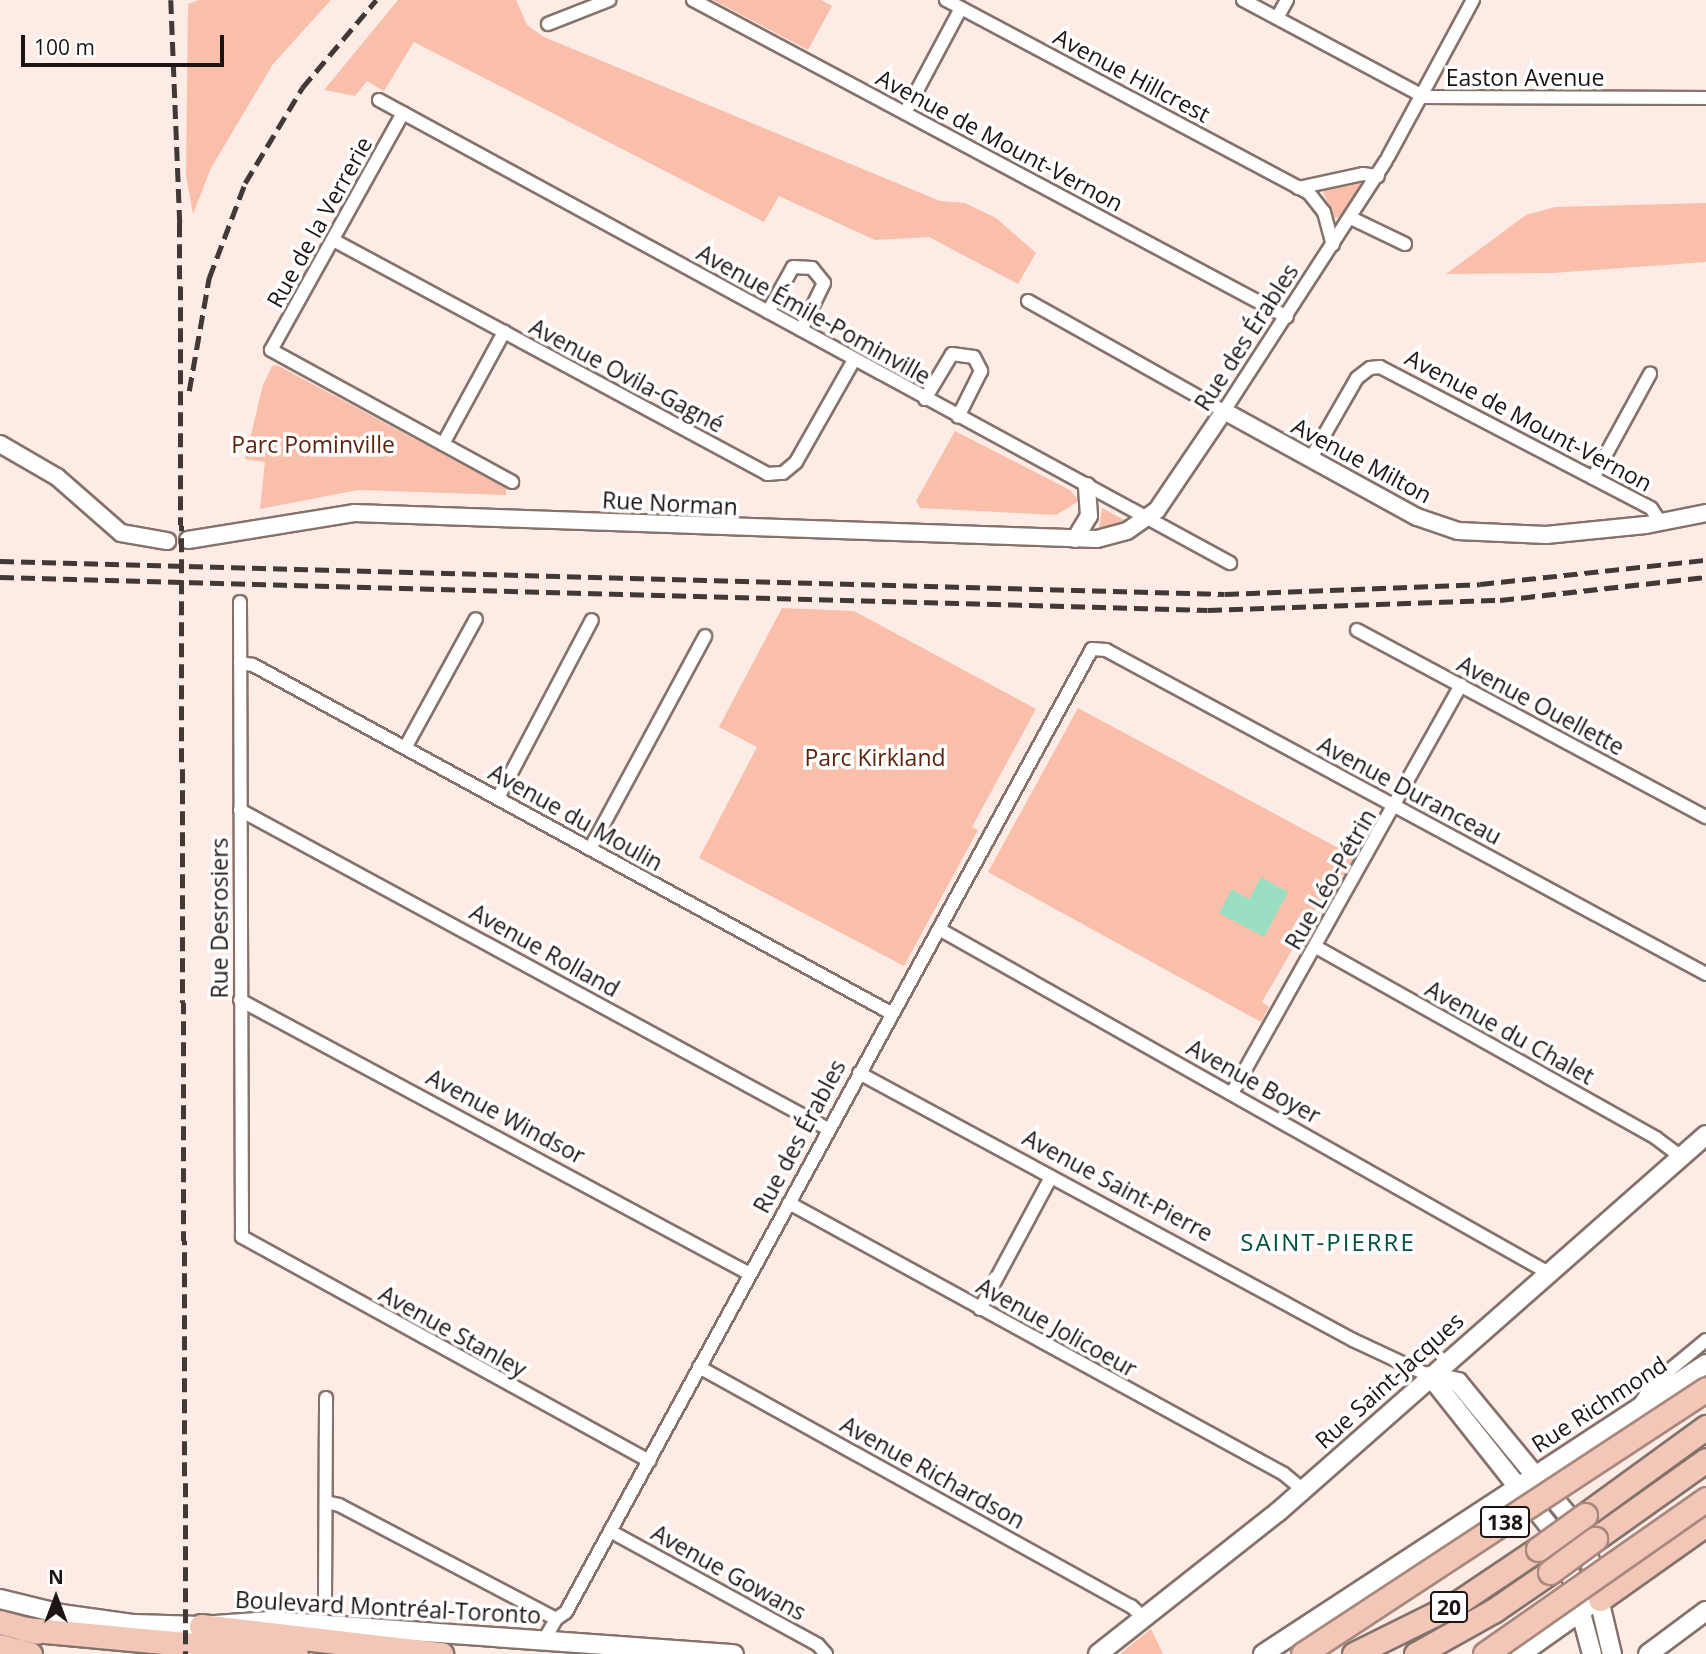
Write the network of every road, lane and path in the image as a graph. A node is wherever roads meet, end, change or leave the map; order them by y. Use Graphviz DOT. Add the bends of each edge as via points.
graph roads {
  1 [pos="609,0"];
  2 [pos="693,0"];
  3 [pos="946,0"];
  4 [pos="1243,0"];
  5 [pos="1287,0"];
  6 [pos="1473,0"];
  7 [pos="961,8"];
  8 [pos="1277,18"];
  9 [pos="548,24"];
  10 [pos="1422,96"];
  11 [pos="1706,98"];
  12 [pos="379,100"];
  13 [pos="403,113"];
  14 [pos="905,113"];
  15 [pos="1378,176"];
  16 [pos="1298,188"];
  17 [pos="1351,218"];
  18 [pos="335,240"];
  19 [pos="1405,244"];
  20 [pos="1333,245"];
  21 [pos="1028,301"];
  22 [pos="768,312"];
  23 [pos="1287,317"];
  24 [pos="801,330"];
  25 [pos="504,332"];
  26 [pos="853,360"];
  27 [pos="1650,374"];
  28 [pos="925,399"];
  29 [pos="1224,411"];
  30 [pos="958,417"];
  31 [pos="0,444"];
  32 [pos="443,444"];
  33 [pos="1311,458"];
  34 [pos="1593,478"];
  35 [pos="512,482"];
  36 [pos="1087,486"];
  37 [pos="1706,513"];
  38 [pos="1147,518"];
  39 [pos="1660,522"];
  40 [pos="1075,539"];
  41 [pos="188,540"];
  42 [pos="167,541"];
  43 [pos="1230,563"];
  44 [pos="240,602"];
  45 [pos="476,619"];
  46 [pos="592,620"];
  47 [pos="1357,630"];
  48 [pos="705,636"];
  49 [pos="1092,649"];
  50 [pos="240,663"];
  51 [pos="1461,685"];
  52 [pos="405,748"];
  53 [pos="498,798"];
  54 [pos="1395,807"];
  55 [pos="240,810"];
  56 [pos="1706,817"];
  57 [pos="590,849"];
  58 [pos="939,929"];
  59 [pos="1315,947"];
  60 [pos="1706,974"];
  61 [pos="240,1000"];
  62 [pos="891,1013"];
  63 [pos="859,1073"];
  64 [pos="1232,1093"];
  65 [pos="828,1129"];
  66 [pos="1706,1135"];
  67 [pos="1681,1157"];
  68 [pos="1051,1177"];
  69 [pos="789,1203"];
  70 [pos="241,1233"];
  71 [pos="1547,1272"];
  72 [pos="750,1274"];
  73 [pos="980,1309"];
  74 [pos="1706,1340"];
  75 [pos="1706,1364"];
  76 [pos="699,1367"];
  77 [pos="1430,1376"];
  78 [pos="1706,1389"];
  79 [pos="326,1398"];
  80 [pos="1638,1408"];
  81 [pos="1706,1427"];
  82 [pos="1706,1460"];
  83 [pos="649,1461"];
  84 [pos="1535,1475"];
  85 [pos="1519,1486"];
  86 [pos="1303,1490"];
  87 [pos="1706,1499"];
  88 [pos="326,1502"];
  89 [pos="1706,1524"];
  90 [pos="610,1531"];
  91 [pos="0,1599"];
  92 [pos="325,1599"];
  93 [pos="1591,1604"];
  94 [pos="1706,1611"];
  95 [pos="1144,1618"];
  96 [pos="556,1619"];
  97 [pos="0,1622"];
  98 [pos="201,1626"];
  99 [pos="24,1629"];
  100 [pos="544,1640"];
  101 [pos="0,1646"];
  102 [pos="30,1654"];
  103 [pos="124,1654"];
  104 [pos="296,1654"];
  105 [pos="441,1654"];
  106 [pos="734,1654"];
  107 [pos="826,1654"];
  108 [pos="1098,1654"];
  109 [pos="1263,1654"];
  110 [pos="1303,1654"];
  111 [pos="1354,1654"];
  112 [pos="1416,1654"];
  113 [pos="1485,1654"];
  114 [pos="1521,1654"];
  115 [pos="1592,1654"];
  116 [pos="1612,1654"];
  117 [pos="1648,1654"];
  1 -- 9 [label="street"];
  2 -- 14 [label="street, Avenue de Mount-Vernon"];
  3 -- 7 [label="street, Avenue Hillcrest"];
  4 -- 8 [label="street, Easton Avenue"];
  5 -- 8 [label="street"];
  6 -- 10 [label="street, Rue des Érables"];
  7 -- 14 [label="street"];
  7 -- 16 [label="street, Avenue Hillcrest"];
  8 -- 10 [label="street, Easton Avenue"];
  10 -- 11 [label="street, Easton Avenue"];
  10 -- 15 [label="street, Rue des Érables"];
  12 -- 13 [label="street, Avenue Émile-Pominville"];
  13 -- 18 [label="street, Rue de la Verrerie"];
  13 -- 22 [label="street, Avenue Émile-Pominville"];
  14 -- 23 [label="street, Avenue de Mount-Vernon"];
  15 -- 16 [label="street" via="1368,173"];
  15 -- 17 [label="street, Rue des Érables"];
  16 -- 20 [label="street, Avenue Hillcrest" via="1320,204"];
  17 -- 19 [label="street"];
  17 -- 20 [label="street, Rue des Érables"];
  18 -- 25 [label="street, Avenue Ovila-Gagné"];
  18 -- 32 [label="street, Rue de la Verrerie" via="271,350"];
  20 -- 23 [label="street, Rue des Érables"];
  21 -- 29 [label="street, Avenue Milton"];
  22 -- 24 [label="street, Avenue Émile-Pominville"];
  22 -- 24 [label="street" via="793,267 812,268 824,283"];
  23 -- 29 [label="street, Rue des Érables"];
  24 -- 26 [label="street, Avenue Émile-Pominville"];
  25 -- 26 [label="street, Avenue Ovila-Gagné" via="772,475 787,471 796,461"];
  25 -- 32 [label="street"];
  26 -- 28 [label="street, Avenue Émile-Pominville"];
  27 -- 34 [label="street"];
  28 -- 30 [label="street, Avenue Émile-Pominville"];
  28 -- 30 [label="street" via="949,356 956,352 969,355 980,363 981,371"];
  29 -- 33 [label="street, Avenue Milton"];
  29 -- 38 [label="street, Rue des Érables" via="1167,499"];
  30 -- 36 [label="street, Avenue Émile-Pominville"];
  31 -- 42 [label="street" via="57,477 121,533"];
  32 -- 35 [label="street"];
  33 -- 34 [label="street, Avenue de Mount-Vernon" via="1357,378 1370,368 1391,371"];
  33 -- 39 [label="street, Avenue Milton" via="1417,517 1470,534 1532,536"];
  34 -- 39 [label="street, Avenue de Mount-Vernon" via="1651,508"];
  36 -- 38 [label="street, Avenue Émile-Pominville"];
  36 -- 40 [label="street" via="1089,516"];
  37 -- 39 [label="street, Avenue Milton"];
  38 -- 40 [label="street, Rue Norman" via="1113,536"];
  38 -- 43 [label="street, Avenue Émile-Pominville"];
  40 -- 41 [label="street, Rue Norman" via="354,513"];
  44 -- 50 [label="street, Rue Desrosiers"];
  45 -- 52 [label="street"];
  46 -- 53 [label="street"];
  47 -- 51 [label="street, Avenue Ouellette"];
  48 -- 57 [label="street"];
  49 -- 54 [label="street, Avenue Duranceau" via="1106,650"];
  49 -- 58 [label="street, Rue des Érables"];
  50 -- 52 [label="street, Avenue du Moulin" via="253,665"];
  50 -- 55 [label="street, Rue Desrosiers"];
  51 -- 54 [label="street, Rue Léo-Pétrin"];
  51 -- 56 [label="street, Avenue Ouellette"];
  52 -- 53 [label="street, Avenue du Moulin"];
  53 -- 57 [label="street, Avenue du Moulin"];
  54 -- 59 [label="street, Rue Léo-Pétrin"];
  54 -- 60 [label="street, Avenue Duranceau"];
  55 -- 61 [label="street, Rue Desrosiers"];
  55 -- 65 [label="street, Avenue Rolland"];
  57 -- 62 [label="street, Avenue du Moulin"];
  58 -- 62 [label="street, Rue des Érables"];
  58 -- 64 [label="street, Avenue Boyer"];
  59 -- 64 [label="street, Rue Léo-Pétrin"];
  59 -- 67 [label="street, Avenue du Chalet" via="1656,1138"];
  61 -- 70 [label="street, Rue Desrosiers"];
  61 -- 72 [label="street, Avenue Windsor"];
  62 -- 63 [label="street, Rue des Érables"];
  63 -- 65 [label="street, Rue des Érables"];
  63 -- 68 [label="street, Avenue Saint-Pierre"];
  64 -- 71 [label="street, Avenue Boyer"];
  65 -- 69 [label="street, Rue des Érables"];
  66 -- 67 [label="main road, Rue Saint-Jacques"];
  67 -- 71 [label="main road, Rue Saint-Jacques"];
  68 -- 73 [label="street"];
  68 -- 77 [label="street, Avenue Saint-Pierre"];
  69 -- 72 [label="street, Rue des Érables"];
  69 -- 73 [label="street, Avenue Jolicoeur"];
  70 -- 83 [label="street, Avenue Stanley" via="251,1244"];
  71 -- 77 [label="main road, Rue Saint-Jacques"];
  72 -- 76 [label="street, Rue des Érables"];
  73 -- 86 [label="street, Avenue Jolicoeur" via="1284,1474"];
  74 -- 80 [label="street" via="1654,1384"];
  75 -- 80 [label="main road, Rue Richmond"];
  76 -- 83 [label="street, Rue des Érables"];
  76 -- 95 [label="street, Avenue Richardson" via="1119,1599"];
  77 -- 84 [label="main road, Avenue Saint-Pierre" via="1458,1382"];
  77 -- 85 [label="main road, Avenue Saint-Pierre"];
  77 -- 86 [label="main road, Rue Saint-Jacques"];
  78 -- 110 [label="highway, 138, bridge"];
  79 -- 88 [label="street"];
  80 -- 84 [label="main road, Rue Richmond"];
  81 -- 111 [label="highway, 20, bridge" via="1459,1602"];
  82 -- 112 [label="highway, 20, bridge" via="1493,1611"];
  83 -- 90 [label="street, Rue des Érables"];
  84 -- 85 [label="main road, Rue Richmond"];
  84 -- 93 [label="main road, Avenue Saint-Pierre" via="1577,1530"];
  85 -- 93 [label="main road, Avenue Saint-Pierre" via="1560,1546"];
  85 -- 109 [label="main road"];
  86 -- 95 [label="main road, Rue Saint-Jacques"];
  87 -- 113 [label="highway, bridge"];
  88 -- 92 [label="street"];
  88 -- 96 [label="street"];
  89 -- 93 [label="highway"];
  90 -- 96 [label="street, Rue des Érables" via="566,1612"];
  90 -- 107 [label="street, Avenue Gowans" via="818,1645"];
  91 -- 98 [label="main road, Boulevard Montréal-Toronto" via="88,1619"];
  93 -- 114 [label="main road"];
  93 -- 115 [label="main road, Avenue Saint-Pierre"];
  93 -- 116 [label="main road, Avenue Saint-Pierre"];
  94 -- 117 [label="main road"];
  95 -- 108 [label="main road, Rue Saint-Jacques"];
  96 -- 100 [label="street, Rue des Érables"];
  97 -- 99 [label="highway"];
  98 -- 100 [label="main road, Boulevard Montréal-Toronto" via="263,1621"];
  98 -- 105 [label="highway"];
  99 -- 103 [label="highway"];
  99 -- 104 [label="highway"];
  100 -- 106 [label="main road, Boulevard Montréal-Toronto"];
  101 -- 102 [label="highway"];
}
